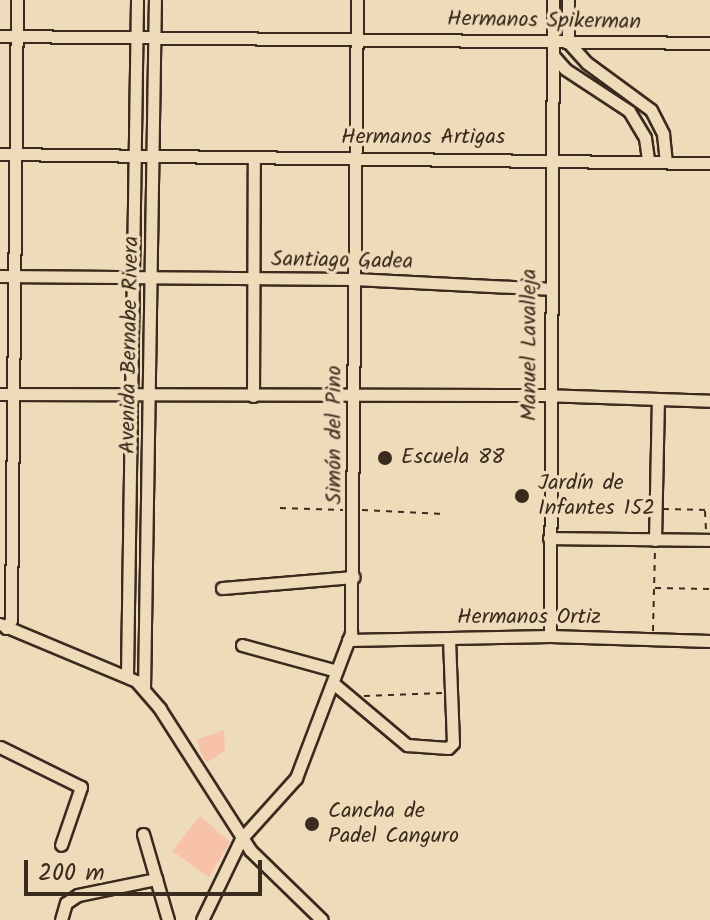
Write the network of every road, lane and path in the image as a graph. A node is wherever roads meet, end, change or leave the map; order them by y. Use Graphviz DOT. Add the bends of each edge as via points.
graph roads {
  1 [pos="17,0"];
  2 [pos="137,0"];
  3 [pos="155,0"];
  4 [pos="357,0"];
  5 [pos="553,0"];
  6 [pos="568,0"];
  7 [pos="0,36"];
  8 [pos="16,36"];
  9 [pos="137,36"];
  10 [pos="154,37"];
  11 [pos="356,39"];
  12 [pos="553,41"];
  13 [pos="568,42"];
  14 [pos="710,43"];
  15 [pos="553,54"];
  16 [pos="0,154"];
  17 [pos="15,154"];
  18 [pos="135,157"];
  19 [pos="152,157"];
  20 [pos="254,157"];
  21 [pos="356,158"];
  22 [pos="551,158"];
  23 [pos="648,160"];
  24 [pos="666,161"];
  25 [pos="710,163"];
  26 [pos="0,276"];
  27 [pos="14,276"];
  28 [pos="134,277"];
  29 [pos="151,278"];
  30 [pos="253,279"];
  31 [pos="354,279"];
  32 [pos="549,289"];
  33 [pos="6,394"];
  34 [pos="133,395"];
  35 [pos="149,395"];
  36 [pos="356,395"];
  37 [pos="253,396"];
  38 [pos="550,397"];
  39 [pos="658,400"];
  40 [pos="710,401"];
  41 [pos="657,509"];
  42 [pos="708,510"];
  43 [pos="549,538"];
  44 [pos="655,540"];
  45 [pos="708,540"];
  46 [pos="354,577"];
  47 [pos="222,588"];
  48 [pos="654,588"];
  49 [pos="710,589"];
  50 [pos="2,626"];
  51 [pos="550,636"];
  52 [pos="449,638"];
  53 [pos="348,640"];
  54 [pos="652,640"];
  55 [pos="710,641"];
  56 [pos="242,645"];
  57 [pos="127,675"];
  58 [pos="335,677"];
  59 [pos="144,689"];
  60 [pos="451,692"];
  61 [pos="352,696"];
  62 [pos="0,747"];
  63 [pos="143,834"];
  64 [pos="241,839"];
  65 [pos="61,845"];
  66 [pos="156,879"];
  67 [pos="61,920"];
  68 [pos="168,920"];
  69 [pos="202,920"];
  70 [pos="322,920"];
  1 -- 8 [label="street"];
  2 -- 9 [label="street, Avenida Bernabe Rivera"];
  3 -- 10 [label="street, Avenida Bernabe Rivera"];
  4 -- 11 [label="street, Simón del Pino"];
  5 -- 12 [label="street, Manuel Lavalleja"];
  6 -- 13 [label="street"];
  7 -- 8 [label="street, Hermanos Spikerman"];
  8 -- 9 [label="street, Hermanos Spikerman"];
  8 -- 17 [label="street"];
  9 -- 10 [label="street, Hermanos Spikerman"];
  9 -- 18 [label="street, Avenida Bernabe Rivera"];
  10 -- 11 [label="street, Hermanos Spikerman"];
  10 -- 19 [label="street, Avenida Bernabe Rivera"];
  11 -- 12 [label="street, Hermanos Spikerman"];
  11 -- 21 [label="street, Simón del Pino"];
  12 -- 13 [label="street, Hermanos Spikerman"];
  12 -- 15 [label="street, Manuel Lavalleja"];
  13 -- 14 [label="street, Hermanos Spikerman"];
  13 -- 24 [label="street" via="587,63 651,110 663,134"];
  15 -- 22 [label="street, Manuel Lavalleja"];
  15 -- 23 [label="street" via="565,69 629,111 645,138"];
  16 -- 17 [label="street, Hermanos Artigas"];
  17 -- 18 [label="street, Hermanos Artigas"];
  17 -- 27 [label="street"];
  18 -- 19 [label="street, Hermanos Artigas"];
  18 -- 28 [label="street, Avenida Bernabe Rivera"];
  19 -- 20 [label="street, Hermanos Artigas"];
  19 -- 29 [label="street, Avenida Bernabe Rivera"];
  20 -- 21 [label="street, Hermanos Artigas"];
  20 -- 30 [label="street"];
  21 -- 22 [label="street, Hermanos Artigas"];
  21 -- 31 [label="street, Simón del Pino"];
  22 -- 23 [label="street, Hermanos Artigas"];
  22 -- 32 [label="street, Manuel Lavalleja"];
  23 -- 24 [label="street, Hermanos Artigas"];
  24 -- 25 [label="street, Hermanos Artigas"];
  26 -- 27 [label="street, Santiago Gadea"];
  27 -- 28 [label="street, Santiago Gadea"];
  27 -- 33 [label="street"];
  28 -- 29 [label="street, Santiago Gadea"];
  28 -- 34 [label="street, Avenida Bernabe Rivera"];
  29 -- 30 [label="street, Santiago Gadea"];
  29 -- 35 [label="street, Avenida Bernabe Rivera"];
  30 -- 31 [label="street, Santiago Gadea"];
  30 -- 37 [label="street"];
  31 -- 32 [label="street, Santiago Gadea"];
  31 -- 36 [label="street, Simón del Pino"];
  32 -- 38 [label="street, Manuel Lavalleja"];
  33 -- 34 [label="street"];
  33 -- 50 [label="street" via="11,620"];
  34 -- 35 [label="street"];
  34 -- 57 [label="street, Avenida Bernabe Rivera"];
  35 -- 37 [label="street"];
  35 -- 59 [label="street, Avenida Bernabe Rivera"];
  36 -- 37 [label="street"];
  36 -- 38 [label="street"];
  36 -- 46 [label="street, Simón del Pino"];
  38 -- 39 [label="street"];
  38 -- 43 [label="street, Manuel Lavalleja"];
  39 -- 40 [label="street"];
  39 -- 41 [label="street"];
  41 -- 42 [label="path"];
  41 -- 44 [label="street"];
  42 -- 45 [label="path"];
  43 -- 44 [label="street"];
  43 -- 51 [label="street, Manuel Lavalleja"];
  44 -- 45 [label="street"];
  44 -- 48 [label="path"];
  46 -- 47 [label="street"];
  46 -- 53 [label="street, Simón del Pino"];
  48 -- 49 [label="path"];
  48 -- 54 [label="path"];
  50 -- 57 [label="street"];
  51 -- 52 [label="street, Hermanos Ortiz"];
  51 -- 54 [label="street, Hermanos Ortiz"];
  52 -- 53 [label="street, Hermanos Ortiz"];
  52 -- 60 [label="street"];
  53 -- 58 [label="street, Simón del Pino"];
  54 -- 55 [label="street, Hermanos Ortiz"];
  56 -- 58 [label="street"];
  57 -- 59 [label="street"];
  58 -- 61 [label="street"];
  58 -- 64 [label="street, Simón del Pino" via="296,778"];
  59 -- 64 [label="street"];
  60 -- 61 [label="path"];
  60 -- 61 [label="street" via="453,743 448,748 407,745"];
  62 -- 65 [label="street" via="81,787"];
  63 -- 66 [label="street"];
  64 -- 69 [label="street, Simón del Pino"];
  64 -- 70 [label="street"];
  66 -- 67 [label="street" via="78,895 66,903"];
  66 -- 68 [label="street"];
}
